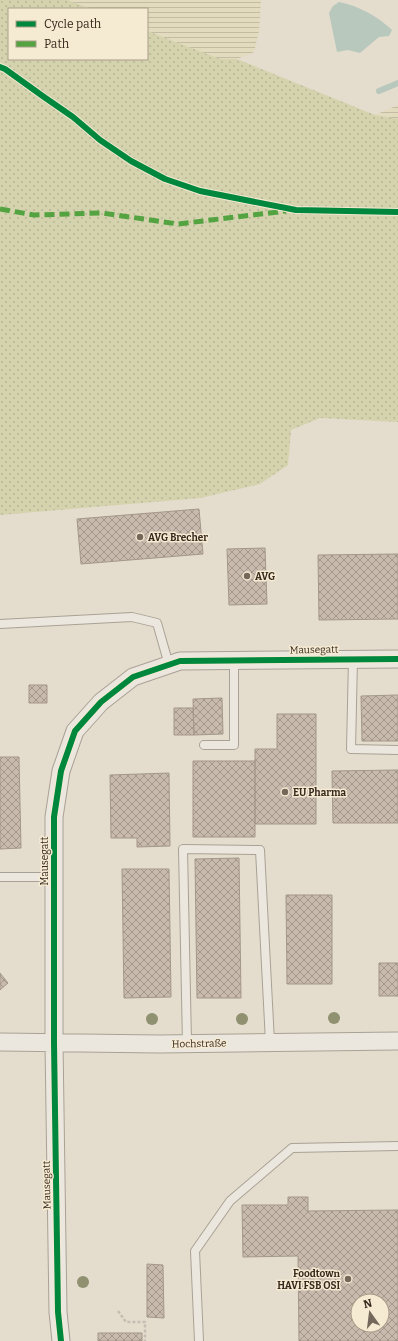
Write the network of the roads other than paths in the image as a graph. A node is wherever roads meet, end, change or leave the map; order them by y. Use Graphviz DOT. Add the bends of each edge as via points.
graph roads {
  1 [pos="0,624"];
  2 [pos="398,658"];
  3 [pos="353,659"];
  4 [pos="234,660"];
  5 [pos="169,665"];
  6 [pos="204,745"];
  7 [pos="398,750"];
  8 [pos="0,876"];
  9 [pos="54,877"];
  10 [pos="398,1041"];
  11 [pos="0,1042"];
  12 [pos="270,1042"];
  13 [pos="54,1043"];
  14 [pos="187,1043"];
  15 [pos="398,1146"];
  16 [pos="61,1341"];
  17 [pos="199,1341"];
  1 -- 5 [label="lane" via="138,618 157,623"];
  2 -- 3 [label="street, Mausegatt"];
  3 -- 4 [label="street, Mausegatt"];
  3 -- 7 [label="lane" via="351,749"];
  4 -- 5 [label="street, Mausegatt" via="180,661"];
  4 -- 6 [label="lane" via="234,745"];
  5 -- 9 [label="street, Mausegatt" via="133,678 101,702 75,731 61,771 54,817"];
  8 -- 9 [label="lane"];
  9 -- 13 [label="street, Mausegatt"];
  10 -- 12 [label="street, Hochstraße"];
  11 -- 13 [label="street, Hochstraße"];
  12 -- 14 [label="street, Hochstraße"];
  12 -- 14 [label="lane" via="260,850 183,849"];
  13 -- 14 [label="street, Hochstraße"];
  13 -- 16 [label="street, Mausegatt" via="58,1304"];
  15 -- 17 [label="lane" via="292,1148 230,1201 195,1251"];
}
